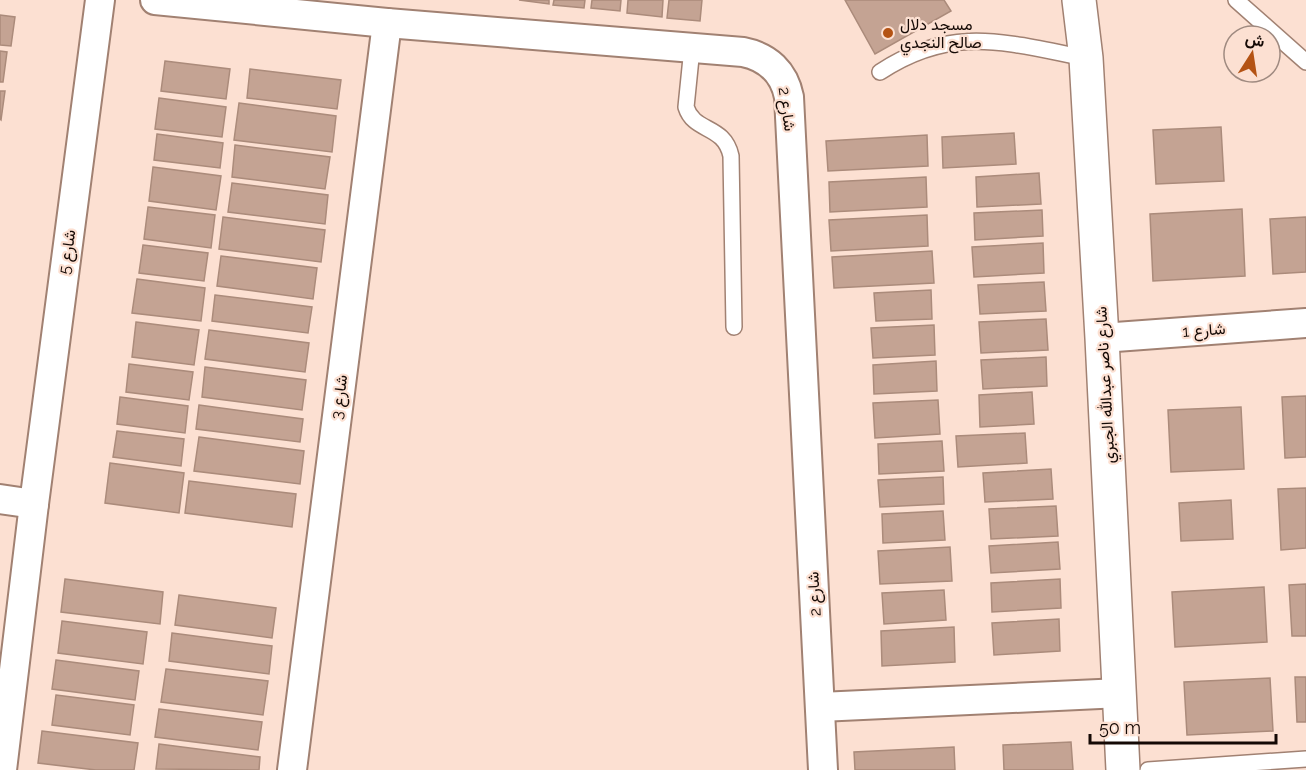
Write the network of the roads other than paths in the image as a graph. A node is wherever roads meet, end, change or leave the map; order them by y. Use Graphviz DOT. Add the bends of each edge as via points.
graph roads {
  1 [pos="100,0"];
  2 [pos="155,0"];
  3 [pos="1079,0"];
  4 [pos="1236,0"];
  5 [pos="387,23"];
  6 [pos="692,48"];
  7 [pos="1086,58"];
  8 [pos="1306,62"];
  9 [pos="880,72"];
  10 [pos="1306,323"];
  11 [pos="734,327"];
  12 [pos="1102,338"];
  13 [pos="0,499"];
  14 [pos="34,504"];
  15 [pos="1121,693"];
  16 [pos="820,707"];
  17 [pos="1306,759"];
  18 [pos="2,770"];
  19 [pos="292,770"];
  20 [pos="822,770"];
  21 [pos="1123,770"];
  22 [pos="1148,770"];
  1 -- 14 [label="street, شارع 5"];
  2 -- 5 [label="street, شارع 2"];
  3 -- 7 [label="street, شارع ناصر عبدالله الجبري"];
  4 -- 8 [label="lane"];
  5 -- 6 [label="street, شارع 2"];
  5 -- 19 [label="street, شارع 3"];
  6 -- 11 [label="lane" via="688,115 725,139 731,156"];
  6 -- 16 [label="street, شارع 2" via="743,52 765,59 782,75 789,97"];
  7 -- 9 [label="lane" via="975,40 935,45"];
  7 -- 12 [label="street, شارع ناصر عبدالله الجبري"];
  10 -- 12 [label="street, شارع 1"];
  12 -- 15 [label="street, شارع ناصر عبدالله الجبري"];
  13 -- 14 [label="street"];
  14 -- 18 [label="street, شارع 5"];
  15 -- 16 [label="street"];
  15 -- 21 [label="street, شارع ناصر عبدالله الجبري"];
  16 -- 20 [label="street, شارع 2"];
  17 -- 22 [label="lane"];
}
